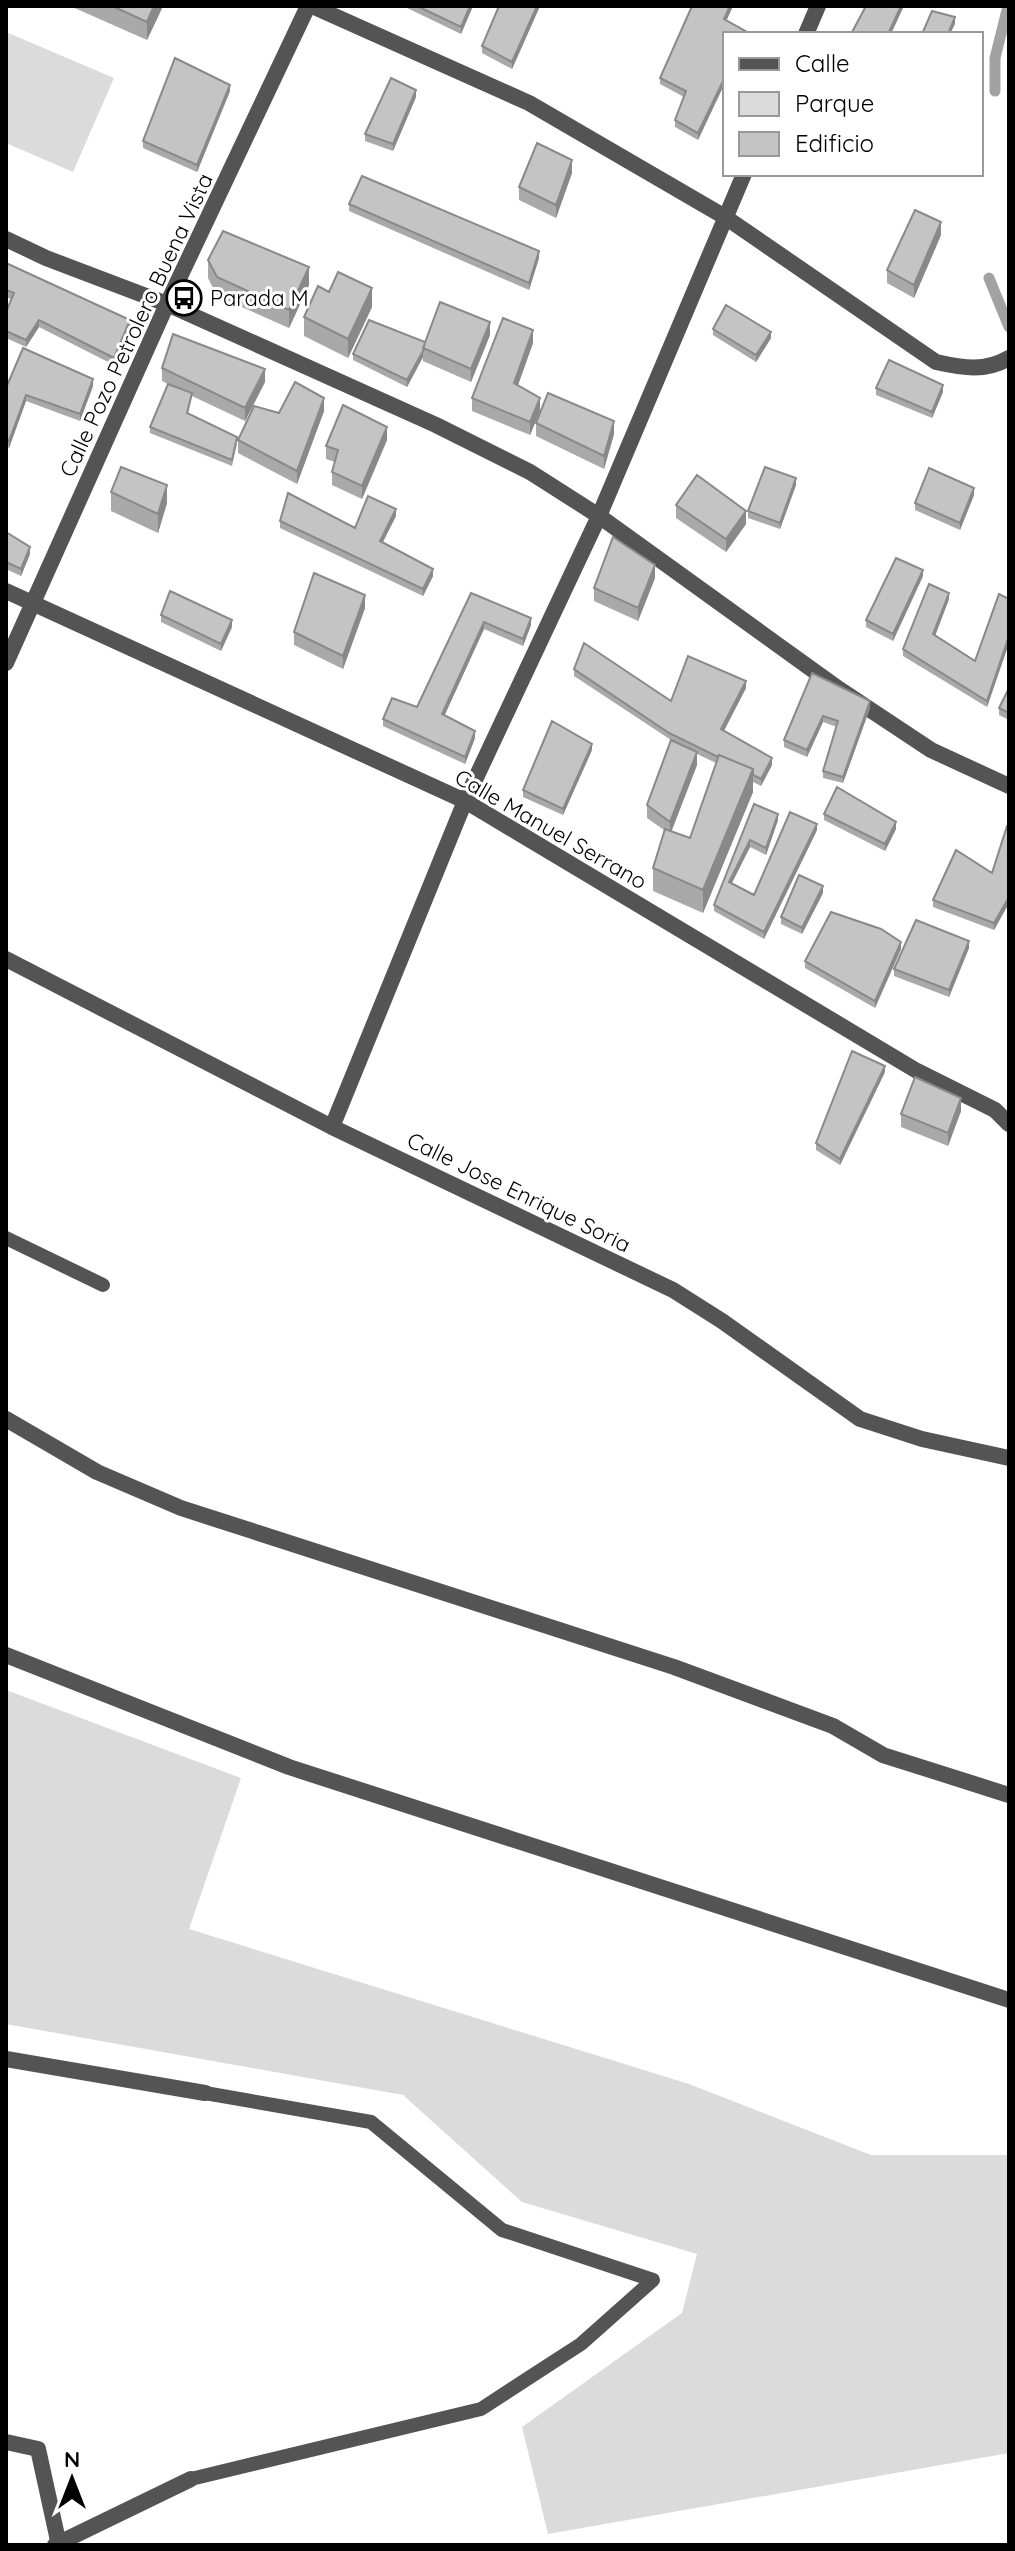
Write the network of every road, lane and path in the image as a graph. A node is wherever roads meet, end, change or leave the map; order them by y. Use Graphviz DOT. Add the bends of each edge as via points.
graph roads {
  1 [pos="310,6"];
  2 [pos="818,6"];
  3 [pos="807,32"];
  4 [pos="743,176"];
  5 [pos="725,217"];
  6 [pos="6,239"];
  7 [pos="167,304"];
  8 [pos="1009,358"];
  9 [pos="599,516"];
  10 [pos="6,591"];
  11 [pos="34,603"];
  12 [pos="6,663"];
  13 [pos="1009,786"];
  14 [pos="465,801"];
  15 [pos="6,959"];
  16 [pos="1009,1124"];
  17 [pos="332,1127"];
  18 [pos="6,1238"];
  19 [pos="103,1285"];
  20 [pos="6,1419"];
  21 [pos="1009,1458"];
  22 [pos="6,1655"];
  23 [pos="1009,1795"];
  24 [pos="1009,2000"];
  25 [pos="6,2059"];
  26 [pos="205,2093"];
  27 [pos="6,2442"];
  28 [pos="191,2479"];
  29 [pos="58,2545"];
  1 -- 5 [label="street" via="529,103"];
  1 -- 7 [label="street, Calle Pozo Petrolero Buena Vista"];
  2 -- 3 [label="street"];
  4 -- 5 [label="street"];
  5 -- 8 [label="street" via="936,362 993,367"];
  5 -- 9 [label="street"];
  6 -- 7 [label="street"];
  7 -- 9 [label="street" via="436,425 530,472"];
  7 -- 11 [label="street, Calle Pozo Petrolero Buena Vista"];
  9 -- 13 [label="street" via="931,750"];
  9 -- 14 [label="street"];
  10 -- 11 [label="street, Calle Manuel Serrano"];
  11 -- 12 [label="street, Calle Pozo Petrolero Buena Vista"];
  11 -- 14 [label="street, Calle Manuel Serrano"];
  14 -- 16 [label="street, Calle Manuel Serrano" via="917,1071 995,1110"];
  14 -- 17 [label="street"];
  15 -- 17 [label="street, Calle Jose Enrique Soria"];
  17 -- 21 [label="street, Calle Jose Enrique Soria" via="673,1290 860,1419"];
  18 -- 19 [label="lane"];
  20 -- 23 [label="street" via="97,1472 181,1508 674,1667 833,1726 883,1755"];
  22 -- 24 [label="street" via="289,1767"];
  25 -- 26 [label="street"];
  26 -- 28 [label="lane" via="371,2122 502,2230 653,2280 581,2344 481,2409"];
  27 -- 29 [label="street" via="38,2449"];
  28 -- 29 [label="street"];
}
